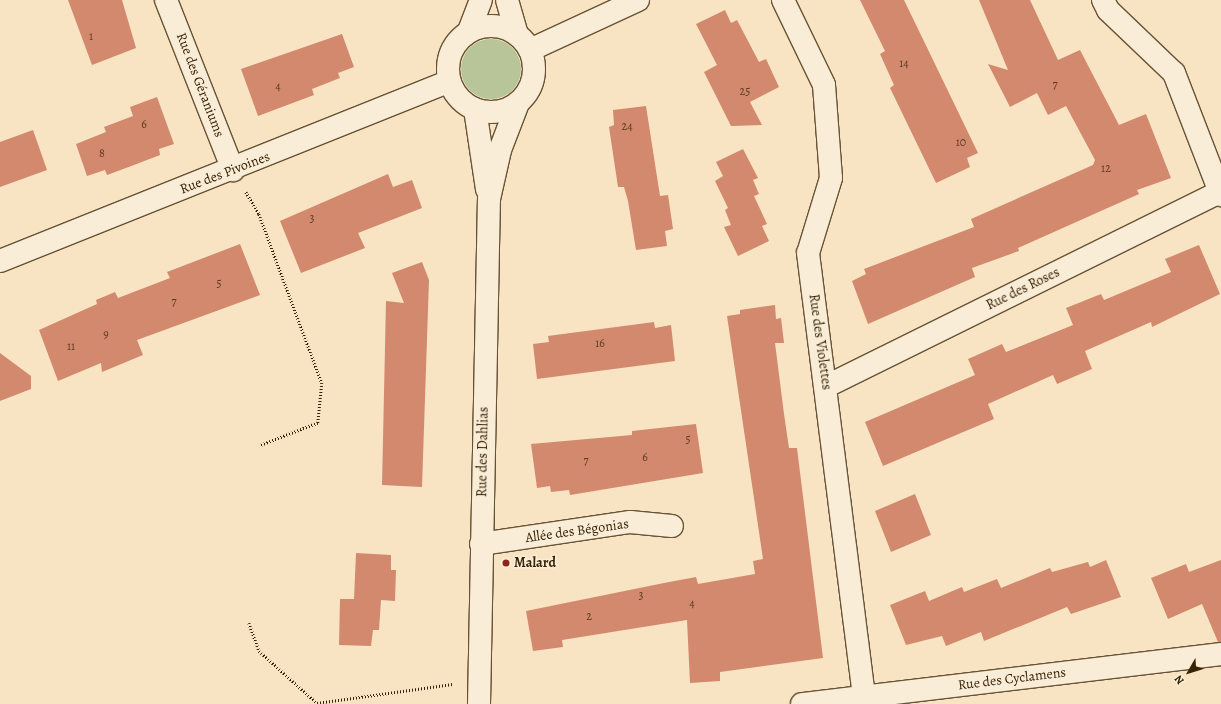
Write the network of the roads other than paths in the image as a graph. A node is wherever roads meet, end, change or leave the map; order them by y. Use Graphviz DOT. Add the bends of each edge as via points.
graph roads {
  1 [pos="166,0"];
  2 [pos="481,0"];
  3 [pos="507,0"];
  4 [pos="638,0"];
  5 [pos="783,0"];
  6 [pos="1103,0"];
  7 [pos="469,32"];
  8 [pos="517,34"];
  9 [pos="530,50"];
  10 [pos="449,81"];
  11 [pos="518,103"];
  12 [pos="475,109"];
  13 [pos="233,170"];
  14 [pos="1220,193"];
  15 [pos="489,199"];
  16 [pos="0,261"];
  17 [pos="827,386"];
  18 [pos="672,526"];
  19 [pos="482,544"];
  20 [pos="1221,654"];
  21 [pos="864,696"];
  22 [pos="479,704"];
  23 [pos="802,704"];
  1 -- 13 [label="street, Rue des Géraniums"];
  2 -- 7 [label="street"];
  3 -- 8 [label="street"];
  4 -- 9 [label="street"];
  5 -- 17 [label="street, Rue des Violettes" via="824,85 831,178 808,254"];
  6 -- 14 [label="street" via="1108,10 1174,73"];
  7 -- 8 [label="street" via="492,26"];
  7 -- 10 [label="street" via="451,53"];
  8 -- 9 [label="street"];
  9 -- 11 [label="street" via="533,80"];
  10 -- 12 [label="street" via="455,92"];
  10 -- 13 [label="street, Rue des Pivoines"];
  11 -- 12 [label="street" via="502,111"];
  11 -- 15 [label="street, Rue des Dahlias" via="500,150"];
  12 -- 15 [label="street, Rue des Dahlias"];
  13 -- 16 [label="street, Rue des Pivoines"];
  14 -- 17 [label="street, Rue des Roses"];
  15 -- 19 [label="street, Rue des Dahlias"];
  17 -- 21 [label="street, Rue des Violettes"];
  18 -- 19 [label="street, Allée des Bégonias" via="630,522"];
  19 -- 22 [label="street, Rue des Dahlias"];
  20 -- 21 [label="street, Rue des Cyclamens"];
  21 -- 23 [label="street, Rue des Cyclamens"];
}
